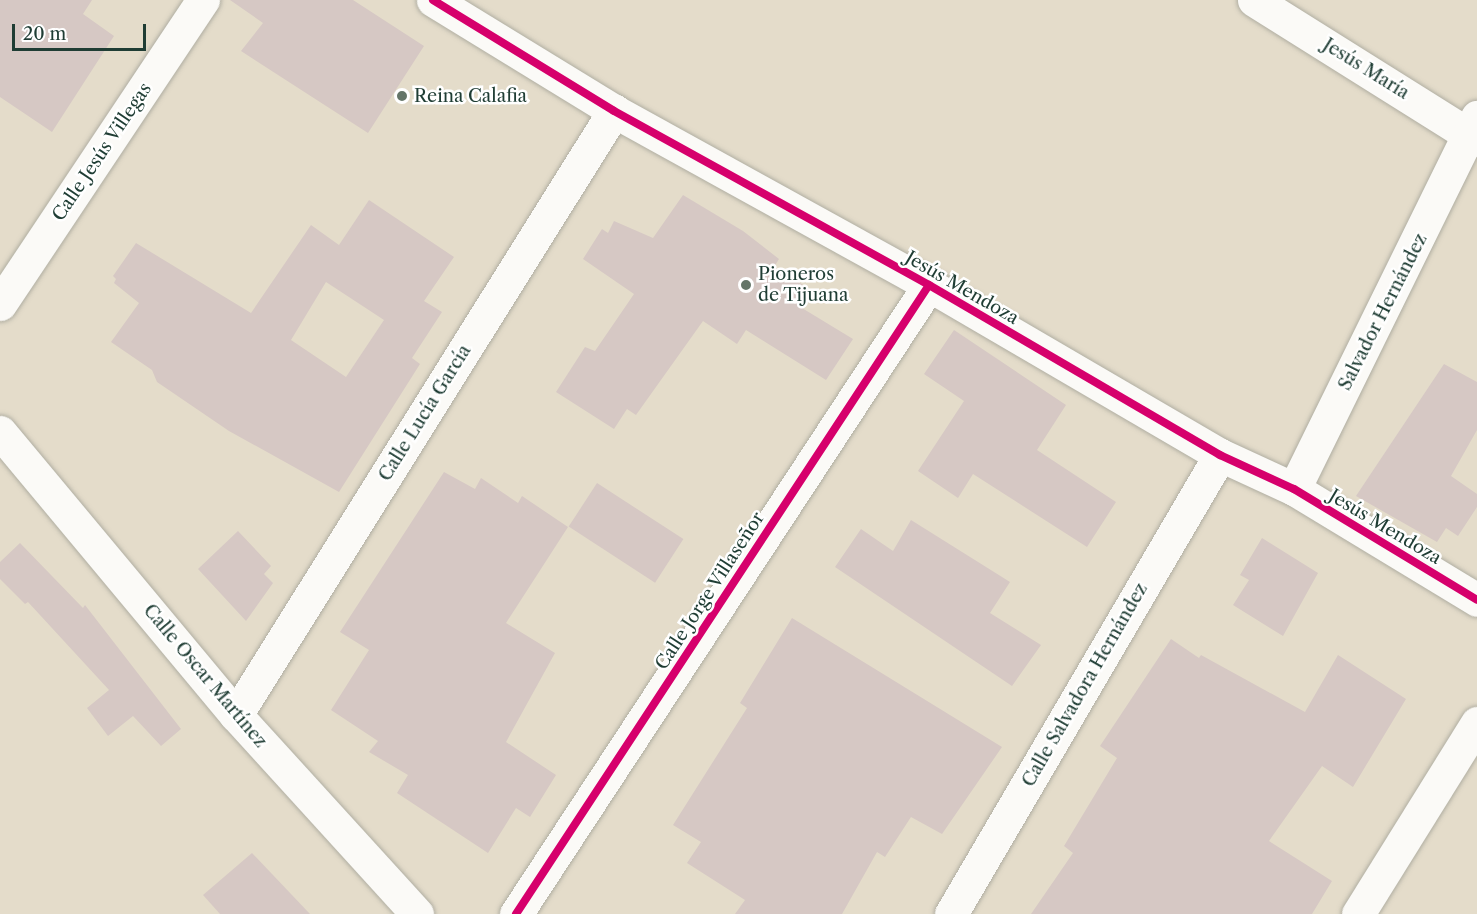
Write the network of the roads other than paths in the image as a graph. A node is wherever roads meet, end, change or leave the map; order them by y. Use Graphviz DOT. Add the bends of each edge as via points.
graph roads {
  1 [pos="203,0"];
  2 [pos="433,0"];
  3 [pos="1254,0"];
  4 [pos="614,111"];
  5 [pos="1475,130"];
  6 [pos="929,285"];
  7 [pos="0,304"];
  8 [pos="0,432"];
  9 [pos="1220,455"];
  10 [pos="1294,489"];
  11 [pos="1477,600"];
  12 [pos="236,715"];
  13 [pos="1477,723"];
  14 [pos="417,914"];
  15 [pos="516,914"];
  16 [pos="951,914"];
  17 [pos="1358,914"];
  1 -- 7 [label="street, Calle Jesús Villegas"];
  2 -- 4 [label="street, Jesús Mendoza"];
  3 -- 5 [label="street, Jesús María"];
  4 -- 6 [label="street, Jesús Mendoza"];
  4 -- 12 [label="street, Calle Lucía García"];
  5 -- 10 [label="street, Salvador Hernández"];
  6 -- 9 [label="street, Jesús Mendoza"];
  6 -- 15 [label="street, Calle Jorge Villaseñor"];
  8 -- 12 [label="street, Calle Oscar Martínez"];
  9 -- 10 [label="street, Jesús Mendoza"];
  9 -- 16 [label="street, Calle Salvadora Hernández"];
  10 -- 11 [label="street, Jesús Mendoza"];
  12 -- 14 [label="street, Calle Oscar Martínez"];
  13 -- 17 [label="street"];
}
